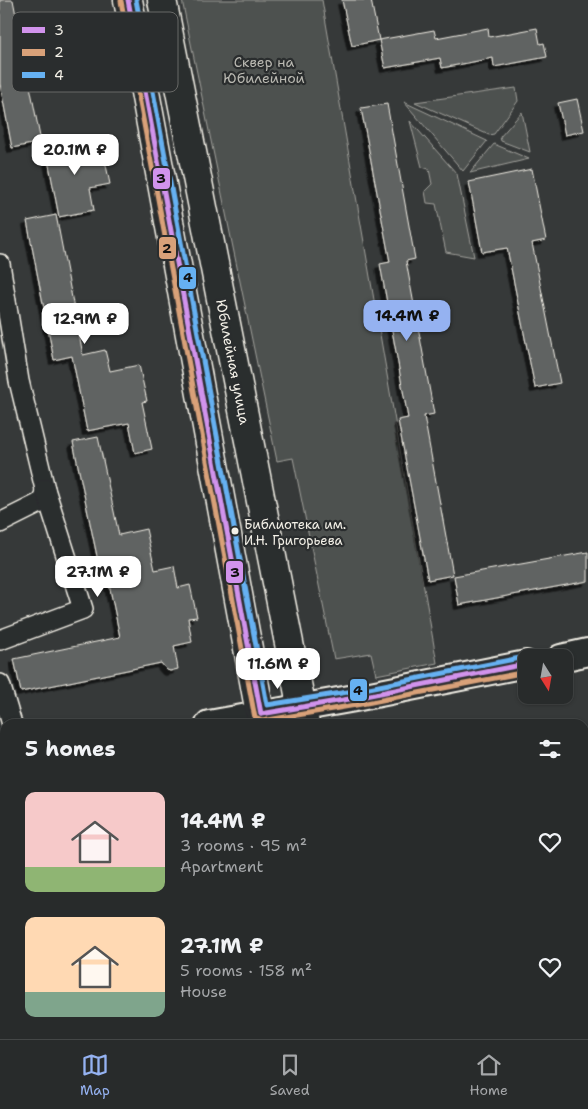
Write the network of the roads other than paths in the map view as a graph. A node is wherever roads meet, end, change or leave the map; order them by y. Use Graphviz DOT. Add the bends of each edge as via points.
graph roads {
  1 [pos="178,81"];
  2 [pos="145,92"];
  3 [pos="0,264"];
  4 [pos="45,489"];
  5 [pos="0,523"];
  6 [pos="0,640"];
  7 [pos="588,652"];
  8 [pos="573,655"];
  9 [pos="518,666"];
  10 [pos="0,684"];
  11 [pos="303,715"];
  12 [pos="10,719"];
  13 [pos="261,719"];
  1 -- 11 [label="highway, Юбилейная улица"];
  2 -- 13 [label="highway"];
  3 -- 4 [label="street" via="19,381"];
  4 -- 5 [label="street" via="40,503"];
  4 -- 6 [label="street" via="83,609"];
  7 -- 8 [label="main road"];
  9 -- 11 [label="main road" via="355,698"];
  10 -- 12 [label="street"];
  11 -- 13 [label="main road"];
}
